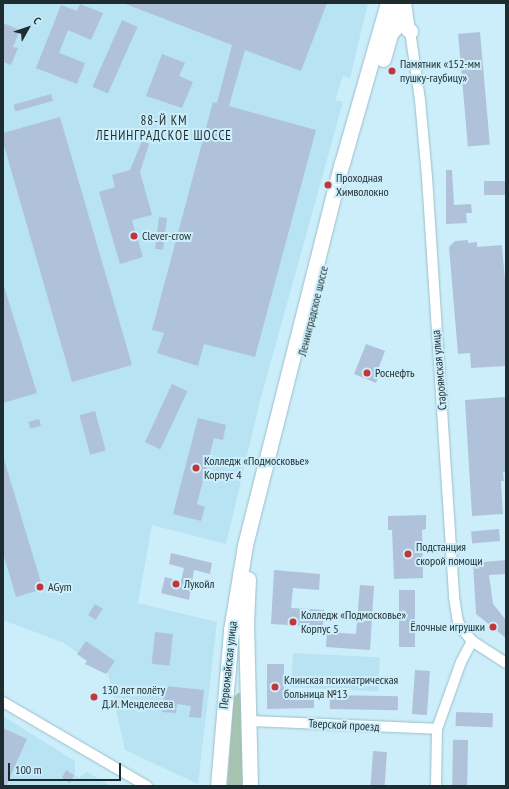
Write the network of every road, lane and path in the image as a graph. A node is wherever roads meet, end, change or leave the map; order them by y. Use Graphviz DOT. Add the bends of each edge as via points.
graph roads {
  1 [pos="388,3"];
  2 [pos="399,3"];
  3 [pos="406,3"];
  4 [pos="411,3"];
  5 [pos="410,31"];
  6 [pos="391,32"];
  7 [pos="414,55"];
  8 [pos="245,545"];
  9 [pos="246,623"];
  10 [pos="472,641"];
  11 [pos="506,663"];
  12 [pos="224,693"];
  13 [pos="249,694"];
  14 [pos="3,702"];
  15 [pos="250,721"];
  16 [pos="437,729"];
  17 [pos="147,786"];
  18 [pos="218,786"];
  19 [pos="250,786"];
  20 [pos="436,786"];
  1 -- 8 [label="highway, Ленинградское шоссе" via="341,170"];
  2 -- 6 [label="highway, Ленинградское шоссе"];
  3 -- 5 [label="street, Староямская улица"];
  4 -- 7 [label="street, Староямская улица"];
  5 -- 6 [label="highway" via="402,22"];
  5 -- 7 [label="street, Староямская улица"];
  6 -- 9 [label="highway, Ленинградское шоссе" via="351,166 266,495 250,566"];
  7 -- 10 [label="street, Староямская улица" via="428,192 454,597 458,622"];
  8 -- 12 [label="highway, Первомайская улица"];
  9 -- 13 [label="highway, Первомайская улица"];
  10 -- 11 [label="street, Староямская улица"];
  10 -- 16 [label="street" via="461,662"];
  12 -- 13 [label="highway" via="230,681 237,677 242,678"];
  12 -- 18 [label="highway, Первомайская улица"];
  13 -- 15 [label="highway, Первомайская улица"];
  14 -- 17 [label="street"];
  15 -- 16 [label="street, Тверской проезд"];
  15 -- 19 [label="highway, Первомайская улица"];
  16 -- 20 [label="street"];
}
